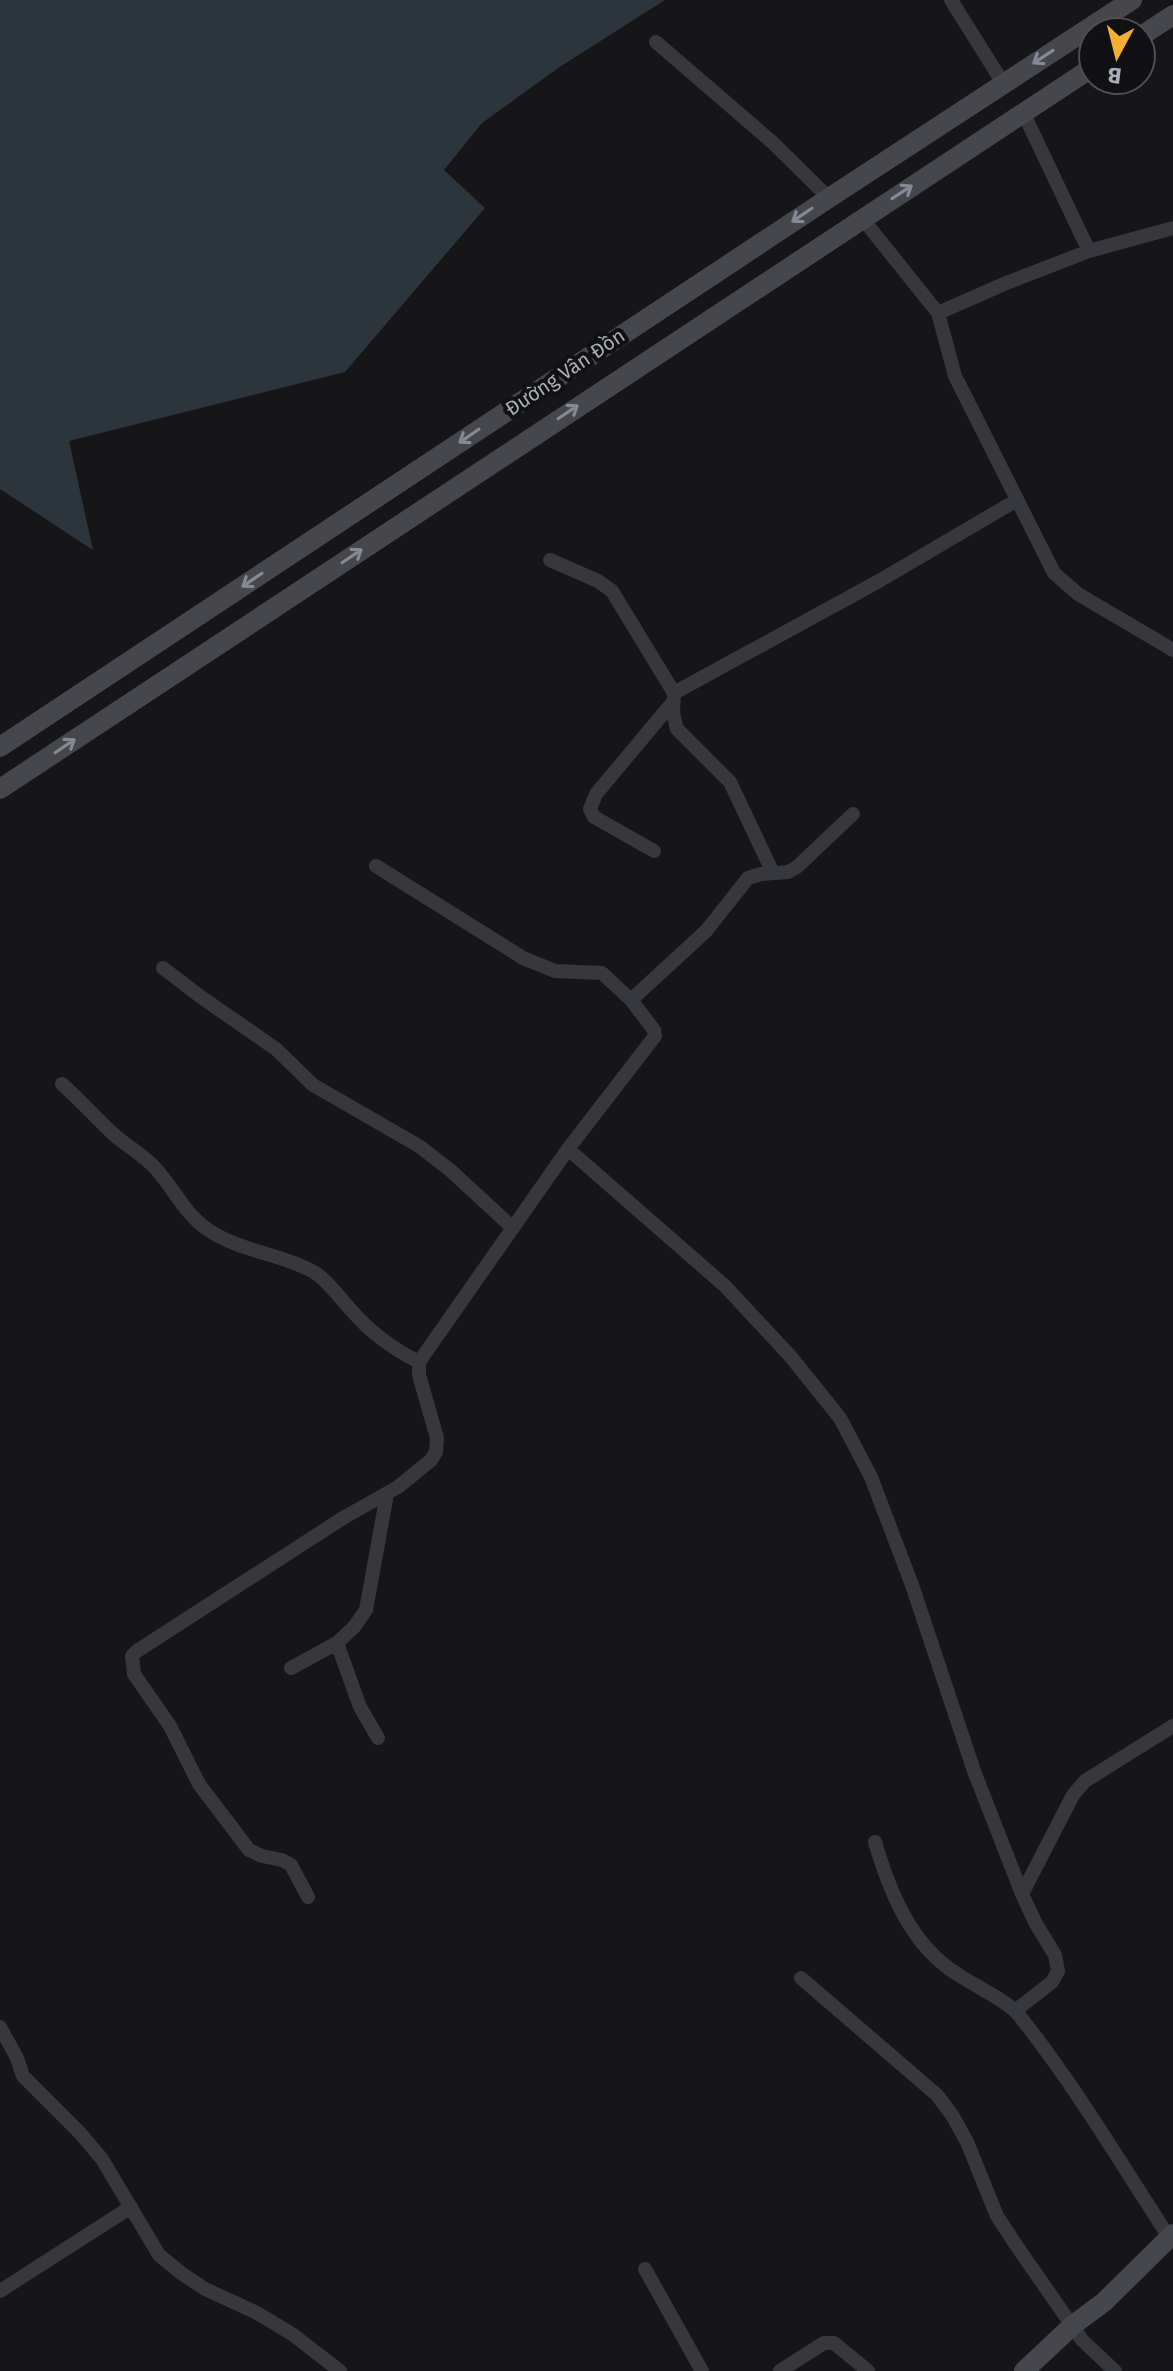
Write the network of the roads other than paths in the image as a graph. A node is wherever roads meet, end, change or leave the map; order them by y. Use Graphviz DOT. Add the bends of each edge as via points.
graph roads {
  1 [pos="951,0"];
  2 [pos="1132,0"];
  3 [pos="656,42"];
  4 [pos="1077,77"];
  5 [pos="1003,83"];
  6 [pos="1023,112"];
  7 [pos="829,198"];
  8 [pos="862,218"];
  9 [pos="1173,228"];
  10 [pos="1089,251"];
  11 [pos="938,313"];
  12 [pos="407,477"];
  13 [pos="1017,500"];
  14 [pos="427,506"];
  15 [pos="550,560"];
  16 [pos="1173,650"];
  17 [pos="673,697"];
  18 [pos="0,747"];
  19 [pos="0,789"];
  20 [pos="853,814"];
  21 [pos="654,851"];
  22 [pos="376,866"];
  23 [pos="773,873"];
  24 [pos="163,968"];
  25 [pos="631,1000"];
  26 [pos="62,1084"];
  27 [pos="568,1149"];
  28 [pos="513,1228"];
  29 [pos="419,1362"];
  30 [pos="387,1494"];
  31 [pos="337,1643"];
  32 [pos="291,1668"];
  33 [pos="1173,1726"];
  34 [pos="378,1738"];
  35 [pos="875,1842"];
  36 [pos="1022,1894"];
  37 [pos="308,1897"];
  38 [pos="801,1978"];
  39 [pos="1016,2010"];
  40 [pos="0,2027"];
  41 [pos="131,2207"];
  42 [pos="1171,2236"];
  43 [pos="645,2269"];
  44 [pos="0,2291"];
  45 [pos="1073,2325"];
  46 [pos="340,2371"];
  47 [pos="702,2371"];
  48 [pos="780,2371"];
  49 [pos="868,2371"];
  50 [pos="1024,2371"];
  51 [pos="1115,2371"];
  1 -- 5 [label="street"];
  2 -- 5 [label="main road, Đường Vân Đồn, one-way"];
  3 -- 7 [label="street"];
  4 -- 6 [label="main road, Đường Vân Đồn"];
  5 -- 7 [label="main road, Đường Vân Đồn"];
  8 -- 6 [label="main road, Đường Vân Đồn, one-way"];
  6 -- 10 [label="street"];
  7 -- 12 [label="main road, Đường Vân Đồn, one-way"];
  8 -- 11 [label="street"];
  14 -- 8 [label="main road, Đường Vân Đồn, one-way"];
  9 -- 10 [label="street"];
  10 -- 11 [label="street"];
  11 -- 13 [label="street" via="955,376"];
  12 -- 14 [label="main road"];
  12 -- 18 [label="main road, Đường Vân Đồn, one-way"];
  13 -- 16 [label="street" via="1054,573 1078,594"];
  13 -- 17 [label="street"];
  19 -- 14 [label="main road, Đường Vân Đồn, one-way"];
  15 -- 17 [label="street" via="612,591"];
  17 -- 21 [label="street" via="596,794 590,809 594,817"];
  17 -- 23 [label="street" via="677,729 730,782"];
  20 -- 23 [label="street" via="805,861 788,872"];
  22 -- 25 [label="street" via="523,958 555,971 602,973"];
  23 -- 25 [label="street" via="748,878 706,931"];
  24 -- 28 [label="street" via="276,1049 313,1085 429,1154"];
  25 -- 27 [label="street" via="654,1030 654,1040"];
  26 -- 29 [label="street" via="154,1167 205,1228 244,1249 314,1272 376,1336"];
  27 -- 28 [label="street"];
  27 -- 36 [label="street" via="725,1286 840,1418 876,1491 912,1585"];
  28 -- 29 [label="street"];
  29 -- 30 [label="street" via="436,1452"];
  30 -- 31 [label="street" via="366,1610"];
  30 -- 37 [label="street" via="132,1656 134,1674 199,1784 249,1850 291,1865"];
  31 -- 32 [label="street"];
  31 -- 34 [label="street" via="360,1707"];
  33 -- 36 [label="street" via="1085,1781"];
  35 -- 39 [label="street" via="904,1917 924,1946 941,1964"];
  36 -- 39 [label="street" via="1055,1955 1058,1971"];
  38 -- 45 [label="street" via="937,2095 967,2142 997,2216"];
  39 -- 42 [label="street"];
  40 -- 41 [label="street" via="23,2076 102,2159"];
  41 -- 44 [label="street"];
  41 -- 46 [label="street" via="159,2255 181,2273 292,2334"];
  42 -- 45 [label="main road"];
  43 -- 47 [label="street"];
  45 -- 50 [label="main road"];
  45 -- 51 [label="street"];
  48 -- 49 [label="street" via="824,2343 834,2343"];
}
